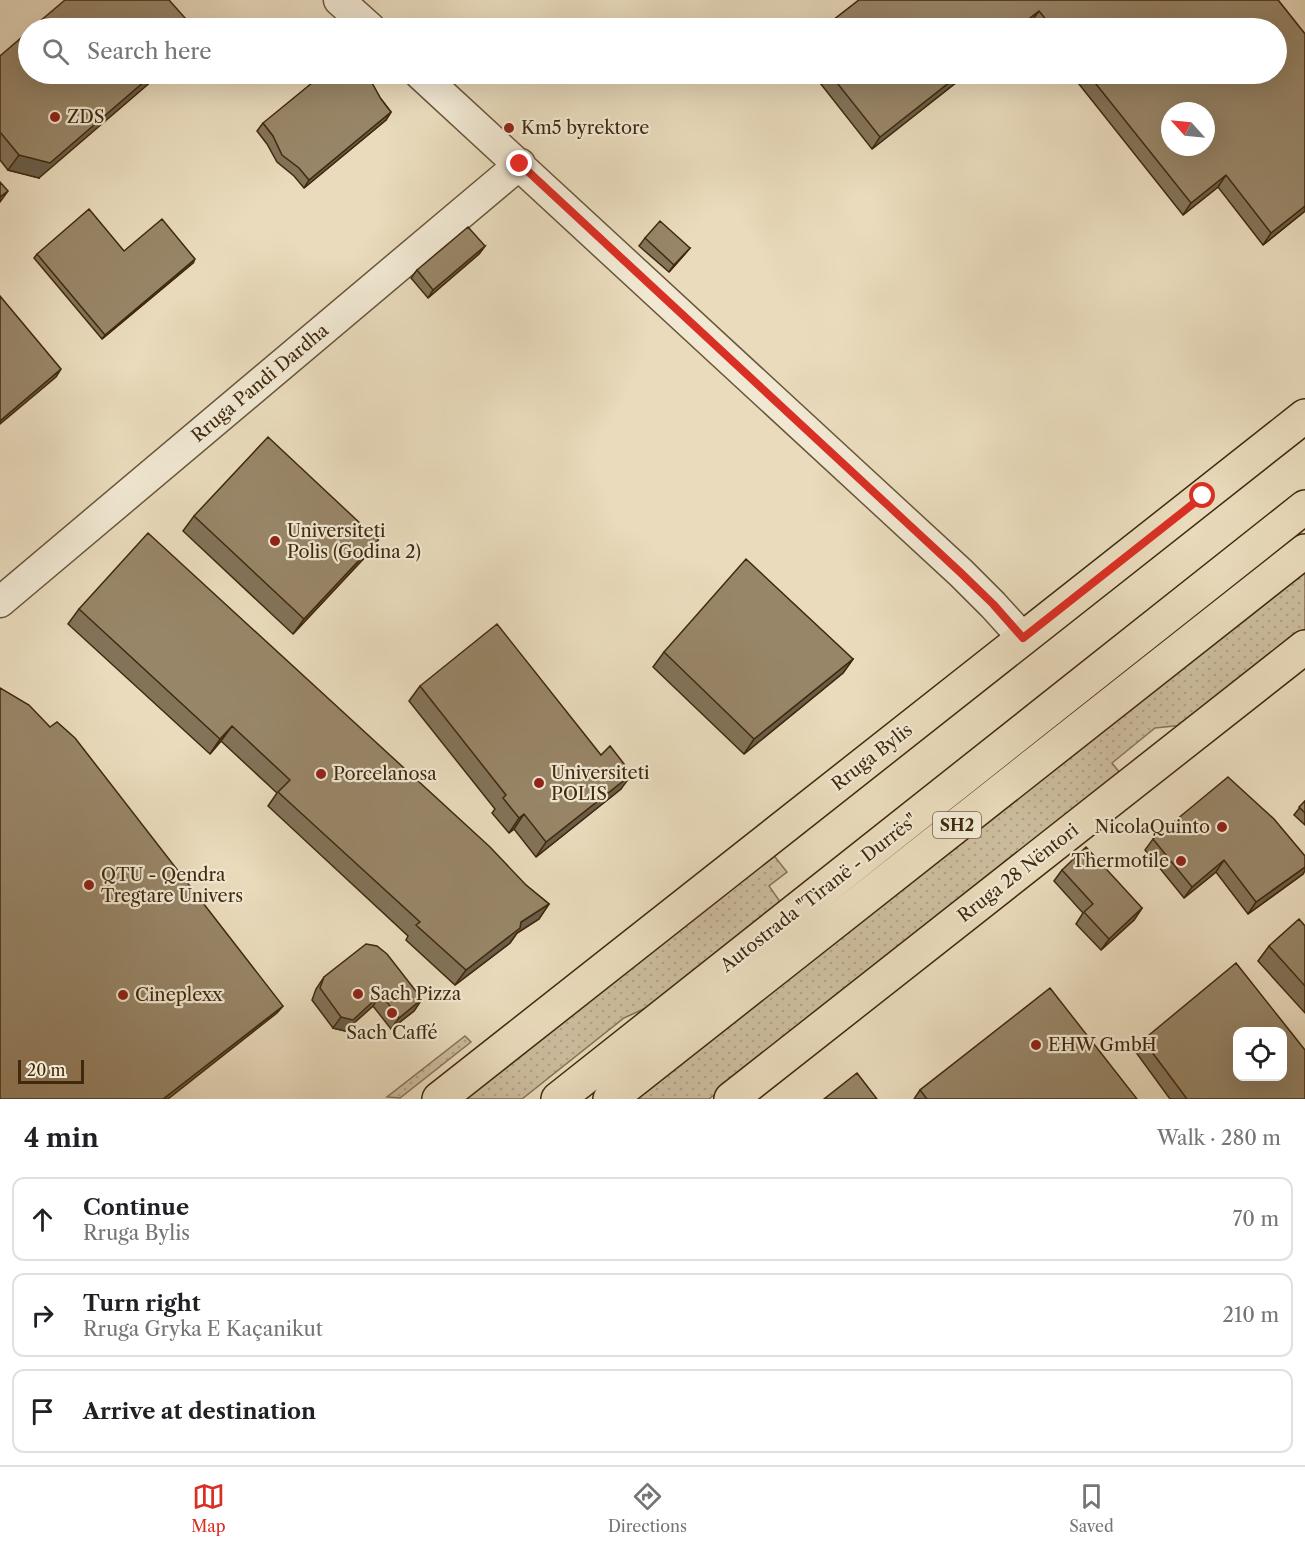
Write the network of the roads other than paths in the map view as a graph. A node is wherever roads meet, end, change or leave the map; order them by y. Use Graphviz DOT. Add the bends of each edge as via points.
graph roads {
  1 [pos="339,0"];
  2 [pos="359,18"];
  3 [pos="431,84"];
  4 [pos="520,164"];
  5 [pos="1305,416"];
  6 [pos="1305,507"];
  7 [pos="1305,551"];
  8 [pos="0,602"];
  9 [pos="1023,638"];
  10 [pos="1305,647"];
  11 [pos="657,1021"];
  12 [pos="439,1099"];
  13 [pos="533,1099"];
  14 [pos="558,1099"];
  15 [pos="610,1099"];
  16 [pos="732,1099"];
  1 -- 2 [label="street"];
  3 -- 4 [label="street"];
  4 -- 8 [label="street, Rruga Pandi Dardha"];
  4 -- 9 [label="street" via="961,573"];
  5 -- 9 [label="main road, Rruga Bylis"];
  6 -- 11 [label="main road, Autostrada \"Tiranë - Durrës\" / SH2"];
  7 -- 15 [label="main road, Autostrada \"Tiranë - Durrës\" / SH2"];
  9 -- 12 [label="main road, Rruga Bylis"];
  10 -- 16 [label="main road, Rruga 28 Nëntori"];
  11 -- 13 [label="main road"];
  11 -- 14 [label="main road, Autostrada \"Tiranë - Durrës\" / SH2"];
}
